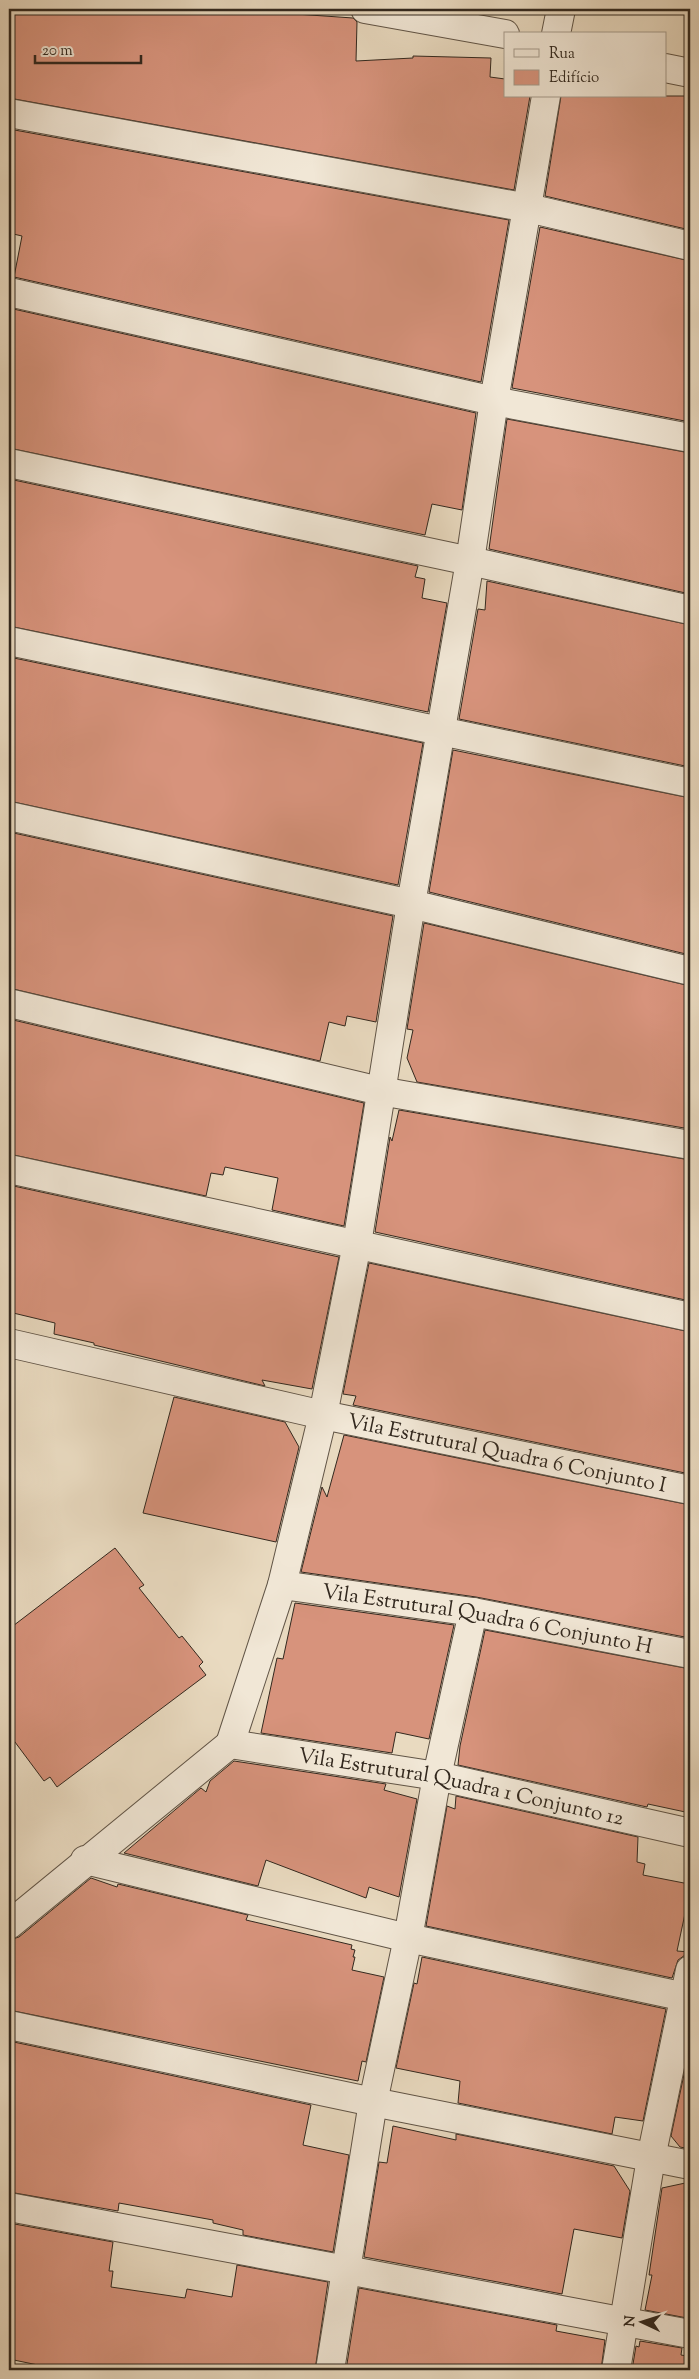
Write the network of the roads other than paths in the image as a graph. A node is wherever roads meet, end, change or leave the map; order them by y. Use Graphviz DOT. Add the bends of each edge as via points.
graph roads {
  1 [pos="365,9"];
  2 [pos="561,9"];
  3 [pos="556,32"];
  4 [pos="504,34"];
  5 [pos="666,68"];
  6 [pos="690,73"];
  7 [pos="546,98"];
  8 [pos="9,113"];
  9 [pos="528,208"];
  10 [pos="690,246"];
  11 [pos="9,292"];
  12 [pos="494,400"];
  13 [pos="690,438"];
  14 [pos="9,463"];
  15 [pos="470,561"];
  16 [pos="690,610"];
  17 [pos="9,641"];
  18 [pos="441,730"];
  19 [pos="690,783"];
  20 [pos="9,816"];
  21 [pos="411,904"];
  22 [pos="690,972"];
  23 [pos="9,1003"];
  24 [pos="380,1091"];
  25 [pos="690,1145"];
  26 [pos="9,1169"];
  27 [pos="357,1244"];
  28 [pos="690,1317"];
  29 [pos="9,1343"];
  30 [pos="323,1415"];
  31 [pos="690,1490"];
  32 [pos="282,1585"];
  33 [pos="473,1612"];
  34 [pos="690,1654"];
  35 [pos="230,1744"];
  36 [pos="437,1776"];
  37 [pos="690,1832"];
  38 [pos="85,1860"];
  39 [pos="9,1925"];
  40 [pos="408,1938"];
  41 [pos="690,1970"];
  42 [pos="687,1998"];
  43 [pos="9,2025"];
  44 [pos="372,2102"];
  45 [pos="651,2158"];
  46 [pos="690,2165"];
  47 [pos="9,2207"];
  48 [pos="346,2270"];
  49 [pos="625,2321"];
  50 [pos="690,2334"];
  51 [pos="330,2370"];
  52 [pos="616,2370"];
  1 -- 4 [label="street"];
  2 -- 3 [label="street"];
  5 -- 6 [label="street"];
  7 -- 9 [label="street"];
  8 -- 9 [label="street"];
  9 -- 10 [label="street"];
  9 -- 12 [label="street"];
  11 -- 12 [label="street"];
  12 -- 13 [label="street"];
  12 -- 15 [label="street"];
  14 -- 15 [label="street"];
  15 -- 16 [label="street"];
  15 -- 18 [label="street"];
  17 -- 18 [label="street"];
  18 -- 19 [label="street"];
  18 -- 21 [label="street"];
  20 -- 21 [label="street"];
  21 -- 22 [label="street"];
  21 -- 24 [label="street"];
  23 -- 24 [label="street"];
  24 -- 25 [label="street"];
  24 -- 27 [label="street"];
  26 -- 27 [label="street"];
  27 -- 28 [label="street"];
  27 -- 30 [label="street"];
  29 -- 30 [label="street, Vila Estrutural Quadra 6 Conjunto I"];
  30 -- 31 [label="street, Vila Estrutural Quadra 6 Conjunto I"];
  30 -- 32 [label="street"];
  32 -- 33 [label="street, Vila Estrutural Quadra 6 Conjunto H"];
  32 -- 35 [label="street"];
  33 -- 34 [label="street, Vila Estrutural Quadra 6 Conjunto H"];
  33 -- 36 [label="street"];
  35 -- 36 [label="street, Vila Estrutural Quadra 1 Conjunto 12"];
  35 -- 38 [label="street"];
  36 -- 37 [label="street, Vila Estrutural Quadra 1 Conjunto 12"];
  36 -- 40 [label="street"];
  38 -- 39 [label="street"];
  38 -- 40 [label="street"];
  40 -- 42 [label="street"];
  40 -- 44 [label="street"];
  41 -- 42 [label="street"];
  42 -- 45 [label="street"];
  43 -- 44 [label="street"];
  44 -- 45 [label="street"];
  44 -- 48 [label="street"];
  45 -- 46 [label="street"];
  45 -- 49 [label="street"];
  47 -- 48 [label="street"];
  48 -- 49 [label="street"];
  48 -- 51 [label="street"];
  49 -- 50 [label="street"];
  49 -- 52 [label="street"];
}
